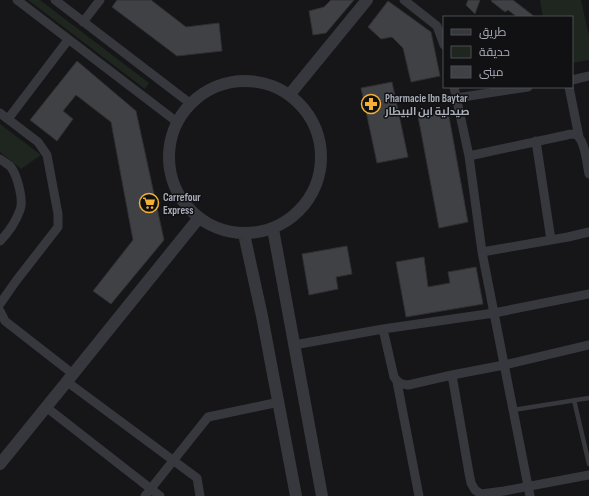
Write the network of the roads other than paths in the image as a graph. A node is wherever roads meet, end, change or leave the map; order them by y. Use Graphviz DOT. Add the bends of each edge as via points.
graph roads {
  1 [pos="17,0"];
  2 [pos="55,0"];
  3 [pos="100,0"];
  4 [pos="367,0"];
  5 [pos="404,0"];
  6 [pos="83,22"];
  7 [pos="68,40"];
  8 [pos="443,42"];
  9 [pos="589,76"];
  10 [pos="573,80"];
  11 [pos="454,88"];
  12 [pos="521,88"];
  13 [pos="569,88"];
  14 [pos="290,94"];
  15 [pos="456,98"];
  16 [pos="191,104"];
  17 [pos="0,113"];
  18 [pos="8,119"];
  19 [pos="177,122"];
  20 [pos="579,138"];
  21 [pos="536,141"];
  22 [pos="469,156"];
  23 [pos="0,159"];
  24 [pos="589,174"];
  25 [pos="198,219"];
  26 [pos="272,229"];
  27 [pos="589,232"];
  28 [pos="244,234"];
  29 [pos="550,240"];
  30 [pos="0,241"];
  31 [pos="482,252"];
  32 [pos="589,294"];
  33 [pos="0,304"];
  34 [pos="0,311"];
  35 [pos="494,313"];
  36 [pos="383,329"];
  37 [pos="294,345"];
  38 [pos="589,345"];
  39 [pos="504,365"];
  40 [pos="452,375"];
  41 [pos="70,377"];
  42 [pos="397,382"];
  43 [pos="589,398"];
  44 [pos="574,400"];
  45 [pos="279,402"];
  46 [pos="46,407"];
  47 [pos="513,410"];
  48 [pos="173,460"];
  49 [pos="0,464"];
  50 [pos="589,464"];
  51 [pos="589,475"];
  52 [pos="528,485"];
  53 [pos="148,492"];
  54 [pos="481,494"];
  55 [pos="160,496"];
  56 [pos="200,496"];
  57 [pos="296,496"];
  58 [pos="322,496"];
  59 [pos="419,496"];
  60 [pos="471,496"];
  61 [pos="530,496"];
  1 -- 7 [label="street"];
  2 -- 6 [label="street"];
  3 -- 6 [label="street"];
  4 -- 14 [label="street"];
  5 -- 8 [label="street" via="437,26"];
  6 -- 16 [label="street"];
  7 -- 18 [label="street"];
  7 -- 19 [label="street"];
  9 -- 10 [label="street"];
  11 -- 15 [label="street"];
  12 -- 15 [label="street"];
  13 -- 20 [label="street"];
  14 -- 16 [label="street" via="272,85 252,80 231,82 212,88"];
  14 -- 26 [label="street" via="307,111 318,133 322,157 318,181 307,203 289,220"];
  15 -- 22 [label="street"];
  16 -- 19 [label="street"];
  17 -- 18 [label="street"];
  18 -- 33 [label="street" via="38,142 47,155 56,198 58,227"];
  19 -- 25 [label="street" via="171,137 169,160 173,182 183,202"];
  20 -- 21 [label="street" via="574,134"];
  20 -- 24 [label="street" via="583,144"];
  21 -- 22 [label="street"];
  21 -- 29 [label="street"];
  22 -- 31 [label="street"];
  23 -- 30 [label="street" via="10,167 17,180 21,209"];
  25 -- 28 [label="street" via="219,229"];
  25 -- 41 [label="street"];
  26 -- 28 [label="street"];
  26 -- 37 [label="street"];
  27 -- 29 [label="street"];
  28 -- 45 [label="street"];
  29 -- 31 [label="street"];
  31 -- 35 [label="street"];
  32 -- 35 [label="street"];
  34 -- 41 [label="street" via="5,321"];
  35 -- 36 [label="street"];
  35 -- 39 [label="street"];
  36 -- 37 [label="street"];
  36 -- 42 [label="street"];
  37 -- 58 [label="street"];
  38 -- 39 [label="street"];
  39 -- 40 [label="street"];
  39 -- 47 [label="street"];
  40 -- 42 [label="street" via="408,385"];
  40 -- 54 [label="street" via="471,483"];
  41 -- 46 [label="street"];
  41 -- 48 [label="street"];
  42 -- 59 [label="street"];
  43 -- 44 [label="lane"];
  44 -- 47 [label="lane"];
  44 -- 50 [label="lane"];
  45 -- 48 [label="street" via="208,417"];
  45 -- 57 [label="street"];
  46 -- 49 [label="street"];
  46 -- 53 [label="street"];
  47 -- 52 [label="street"];
  48 -- 53 [label="street"];
  48 -- 56 [label="street" via="197,478"];
  51 -- 52 [label="street"];
  52 -- 54 [label="street"];
  52 -- 61 [label="street"];
  53 -- 55 [label="street"];
  54 -- 60 [label="street"];
}
